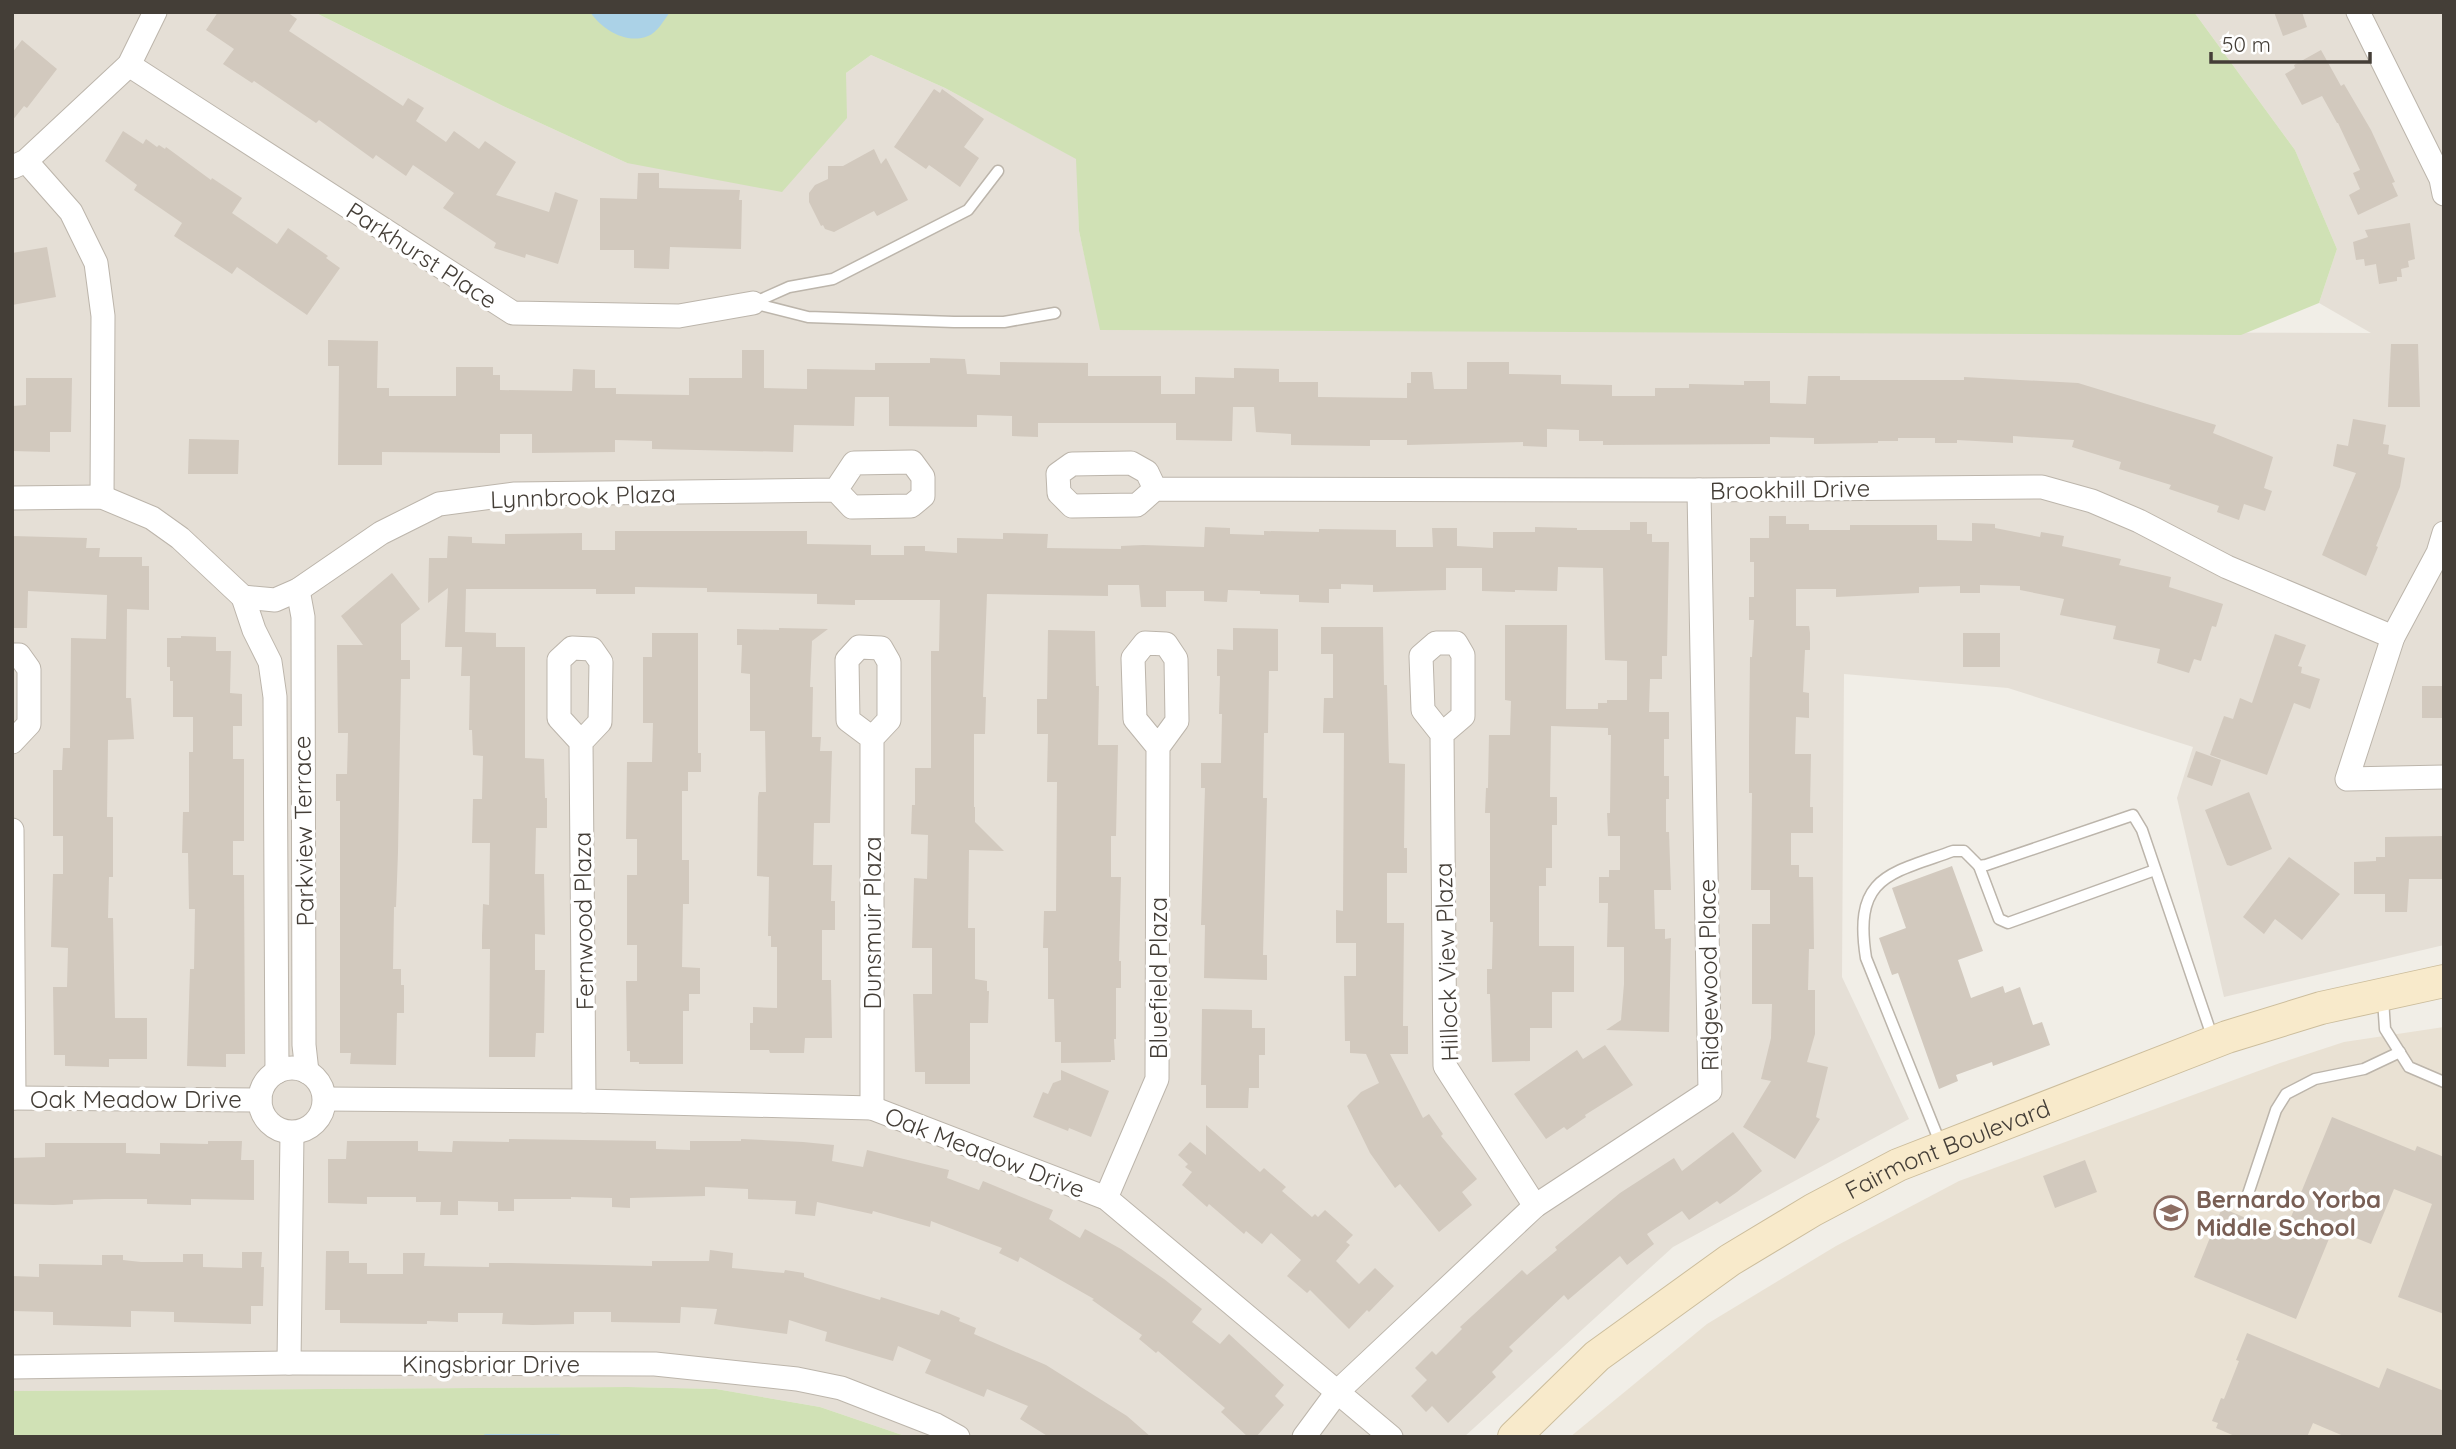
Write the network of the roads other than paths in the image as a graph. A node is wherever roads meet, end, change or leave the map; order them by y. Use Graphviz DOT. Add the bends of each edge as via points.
graph roads {
  1 [pos="155,12"];
  2 [pos="2358,12"];
  3 [pos="129,65"];
  4 [pos="19,164"];
  5 [pos="998,172"];
  6 [pos="2443,184"];
  7 [pos="753,303"];
  8 [pos="1055,313"];
  9 [pos="1156,489"];
  10 [pos="836,490"];
  11 [pos="1699,490"];
  12 [pos="102,497"];
  13 [pos="12,498"];
  14 [pos="2444,533"];
  15 [pos="298,590"];
  16 [pos="243,597"];
  17 [pos="2393,638"];
  18 [pos="12,655"];
  19 [pos="1442,734"];
  20 [pos="872,738"];
  21 [pos="12,742"];
  22 [pos="581,742"];
  23 [pos="1158,747"];
  24 [pos="277,760"];
  25 [pos="302,760"];
  26 [pos="2444,777"];
  27 [pos="12,830"];
  28 [pos="1979,866"];
  29 [pos="2155,870"];
  30 [pos="305,916"];
  31 [pos="277,917"];
  32 [pos="2444,981"];
  33 [pos="2382,994"];
  34 [pos="2214,1043"];
  35 [pos="2400,1052"];
  36 [pos="277,1072"];
  37 [pos="307,1072"];
  38 [pos="2444,1082"];
  39 [pos="13,1098"];
  40 [pos="260,1100"];
  41 [pos="325,1100"];
  42 [pos="584,1101"];
  43 [pos="872,1108"];
  44 [pos="292,1133"];
  45 [pos="1942,1148"];
  46 [pos="2248,1194"];
  47 [pos="1106,1198"];
  48 [pos="1535,1206"];
  49 [pos="289,1363"];
  50 [pos="12,1367"];
  51 [pos="1338,1391"];
  52 [pos="958,1437"];
  53 [pos="1304,1437"];
  54 [pos="1391,1437"];
  55 [pos="1514,1437"];
  1 -- 3 [label="street"];
  2 -- 6 [label="street"];
  3 -- 4 [label="street"];
  3 -- 7 [label="street, Parkhurst Place" via="513,313 678,316"];
  4 -- 12 [label="street" via="71,212 96,263 103,316"];
  5 -- 7 [label="lane" via="968,210 833,279 789,287"];
  7 -- 8 [label="lane" via="808,317 954,322 1004,322"];
  9 -- 11 [label="street, Brookhill Drive"];
  10 -- 15 [label="street, Lynnbrook Plaza" via="516,494 439,504 381,533"];
  11 -- 17 [label="street, Brookhill Drive" via="2042,487 2139,521 2227,567"];
  11 -- 48 [label="street, Ridgewood Place" via="1710,1091"];
  12 -- 13 [label="street"];
  12 -- 16 [label="street" via="152,518"];
  14 -- 17 [label="street"];
  15 -- 16 [label="street, Lynnbrook Plaza" via="275,600"];
  15 -- 25 [label="street, Parkview Terrace" via="303,617"];
  16 -- 24 [label="street, Parkview Terrace" via="270,662"];
  17 -- 26 [label="street" via="2347,779"];
  18 -- 21 [label="street" via="19,655 29,669 29,724"];
  19 -- 48 [label="street, Hillock View Plaza" via="1445,1066"];
  20 -- 43 [label="street, Dunsmuir Plaza"];
  22 -- 42 [label="street, Fernwood Plaza"];
  23 -- 47 [label="street, Bluefield Plaza" via="1157,1079"];
  24 -- 25 [label="street"];
  24 -- 31 [label="street, Parkview Terrace"];
  25 -- 30 [label="street, Parkview Terrace"];
  27 -- 39 [label="street"];
  28 -- 29 [label="lane" via="2133,815"];
  28 -- 29 [label="lane" via="1999,919 2008,923"];
  28 -- 45 [label="lane" via="1964,851 1953,851 1888,874 1874,887 1864,920 1866,958"];
  29 -- 34 [label="lane"];
  30 -- 31 [label="street"];
  30 -- 37 [label="street, Parkview Terrace"];
  31 -- 36 [label="street, Parkview Terrace"];
  32 -- 33 [label="main road, Fairmont Boulevard"];
  33 -- 34 [label="main road, Fairmont Boulevard" via="2321,1008"];
  33 -- 35 [label="lane" via="2385,1028"];
  34 -- 45 [label="main road, Fairmont Boulevard"];
  35 -- 38 [label="lane" via="2409,1067"];
  35 -- 46 [label="lane" via="2364,1069 2315,1079 2286,1094 2276,1110"];
  36 -- 37 [label="street" via="298,1068"];
  36 -- 40 [label="street" via="265,1083"];
  37 -- 41 [label="street" via="319,1082"];
  39 -- 40 [label="street, Oak Meadow Drive"];
  40 -- 44 [label="street" via="270,1124"];
  41 -- 42 [label="street, Oak Meadow Drive"];
  41 -- 44 [label="street" via="316,1123"];
  42 -- 43 [label="street, Oak Meadow Drive"];
  43 -- 47 [label="street, Oak Meadow Drive"];
  44 -- 49 [label="street"];
  45 -- 55 [label="main road, Fairmont Boulevard" via="1898,1165 1730,1260 1597,1356"];
  47 -- 51 [label="street, Oak Meadow Drive"];
  48 -- 51 [label="street, Ridgewood Place"];
  49 -- 50 [label="street, Kingsbriar Drive"];
  49 -- 52 [label="street, Kingsbriar Drive" via="655,1364 797,1378 841,1388"];
  51 -- 53 [label="street, Ridgewood Place"];
  51 -- 54 [label="street, Oak Meadow Drive"];
}
